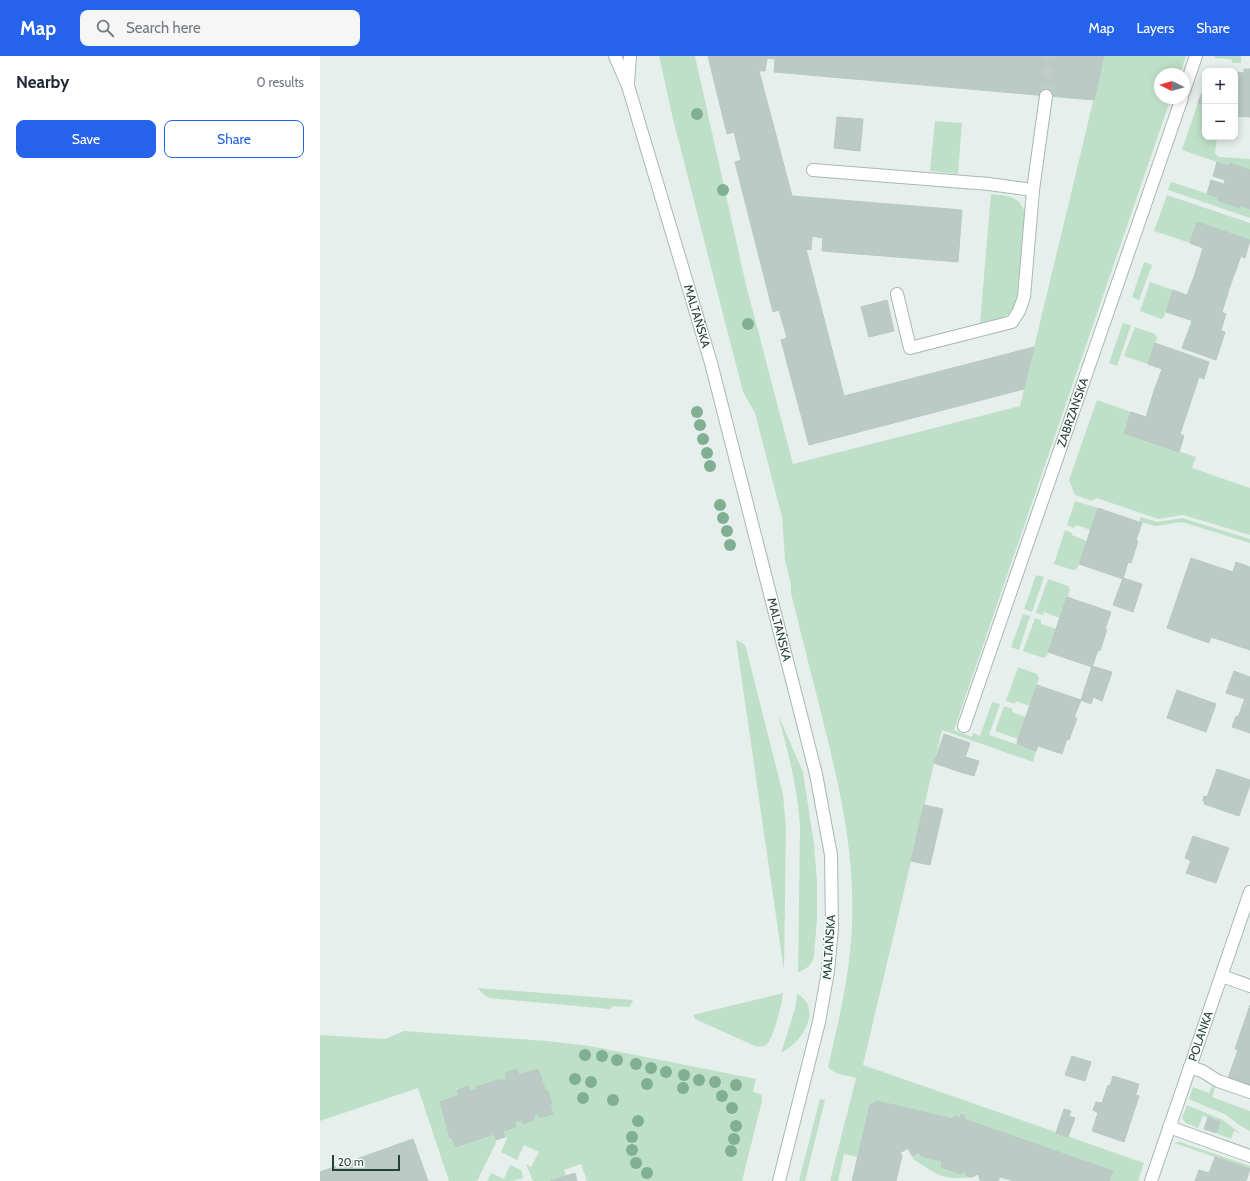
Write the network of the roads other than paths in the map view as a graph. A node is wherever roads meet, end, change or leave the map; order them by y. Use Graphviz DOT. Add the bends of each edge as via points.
graph roads {
  1 [pos="615,56"];
  2 [pos="630,56"];
  3 [pos="1196,56"];
  4 [pos="1190,74"];
  5 [pos="628,86"];
  6 [pos="1046,96"];
  7 [pos="1180,104"];
  8 [pos="812,170"];
  9 [pos="1033,190"];
  10 [pos="897,294"];
  11 [pos="964,726"];
  12 [pos="1250,892"];
  13 [pos="1247,911"];
  14 [pos="1222,976"];
  15 [pos="1250,986"];
  16 [pos="1190,1067"];
  17 [pos="1250,1092"];
  18 [pos="1169,1127"];
  19 [pos="1250,1156"];
  20 [pos="779,1181"];
  21 [pos="1151,1181"];
  1 -- 5 [label="street, MALTAŃSKA"];
  2 -- 5 [label="street, MALTAŃSKA"];
  3 -- 4 [label="street"];
  5 -- 20 [label="street, MALTAŃSKA" via="721,401 816,774 831,855 832,928 825,995"];
  6 -- 9 [label="street"];
  7 -- 11 [label="street, ZABRZAŃSKA"];
  8 -- 9 [label="street" via="989,184"];
  9 -- 10 [label="street" via="1024,297 1020,312 1012,322 910,348"];
  12 -- 13 [label="street, POLANKA"];
  13 -- 14 [label="street, POLANKA"];
  14 -- 15 [label="street"];
  14 -- 16 [label="street, POLANKA"];
  16 -- 17 [label="street" via="1218,1081"];
  16 -- 18 [label="street, POLANKA"];
  18 -- 19 [label="street"];
  18 -- 21 [label="street, POLANKA"];
}
